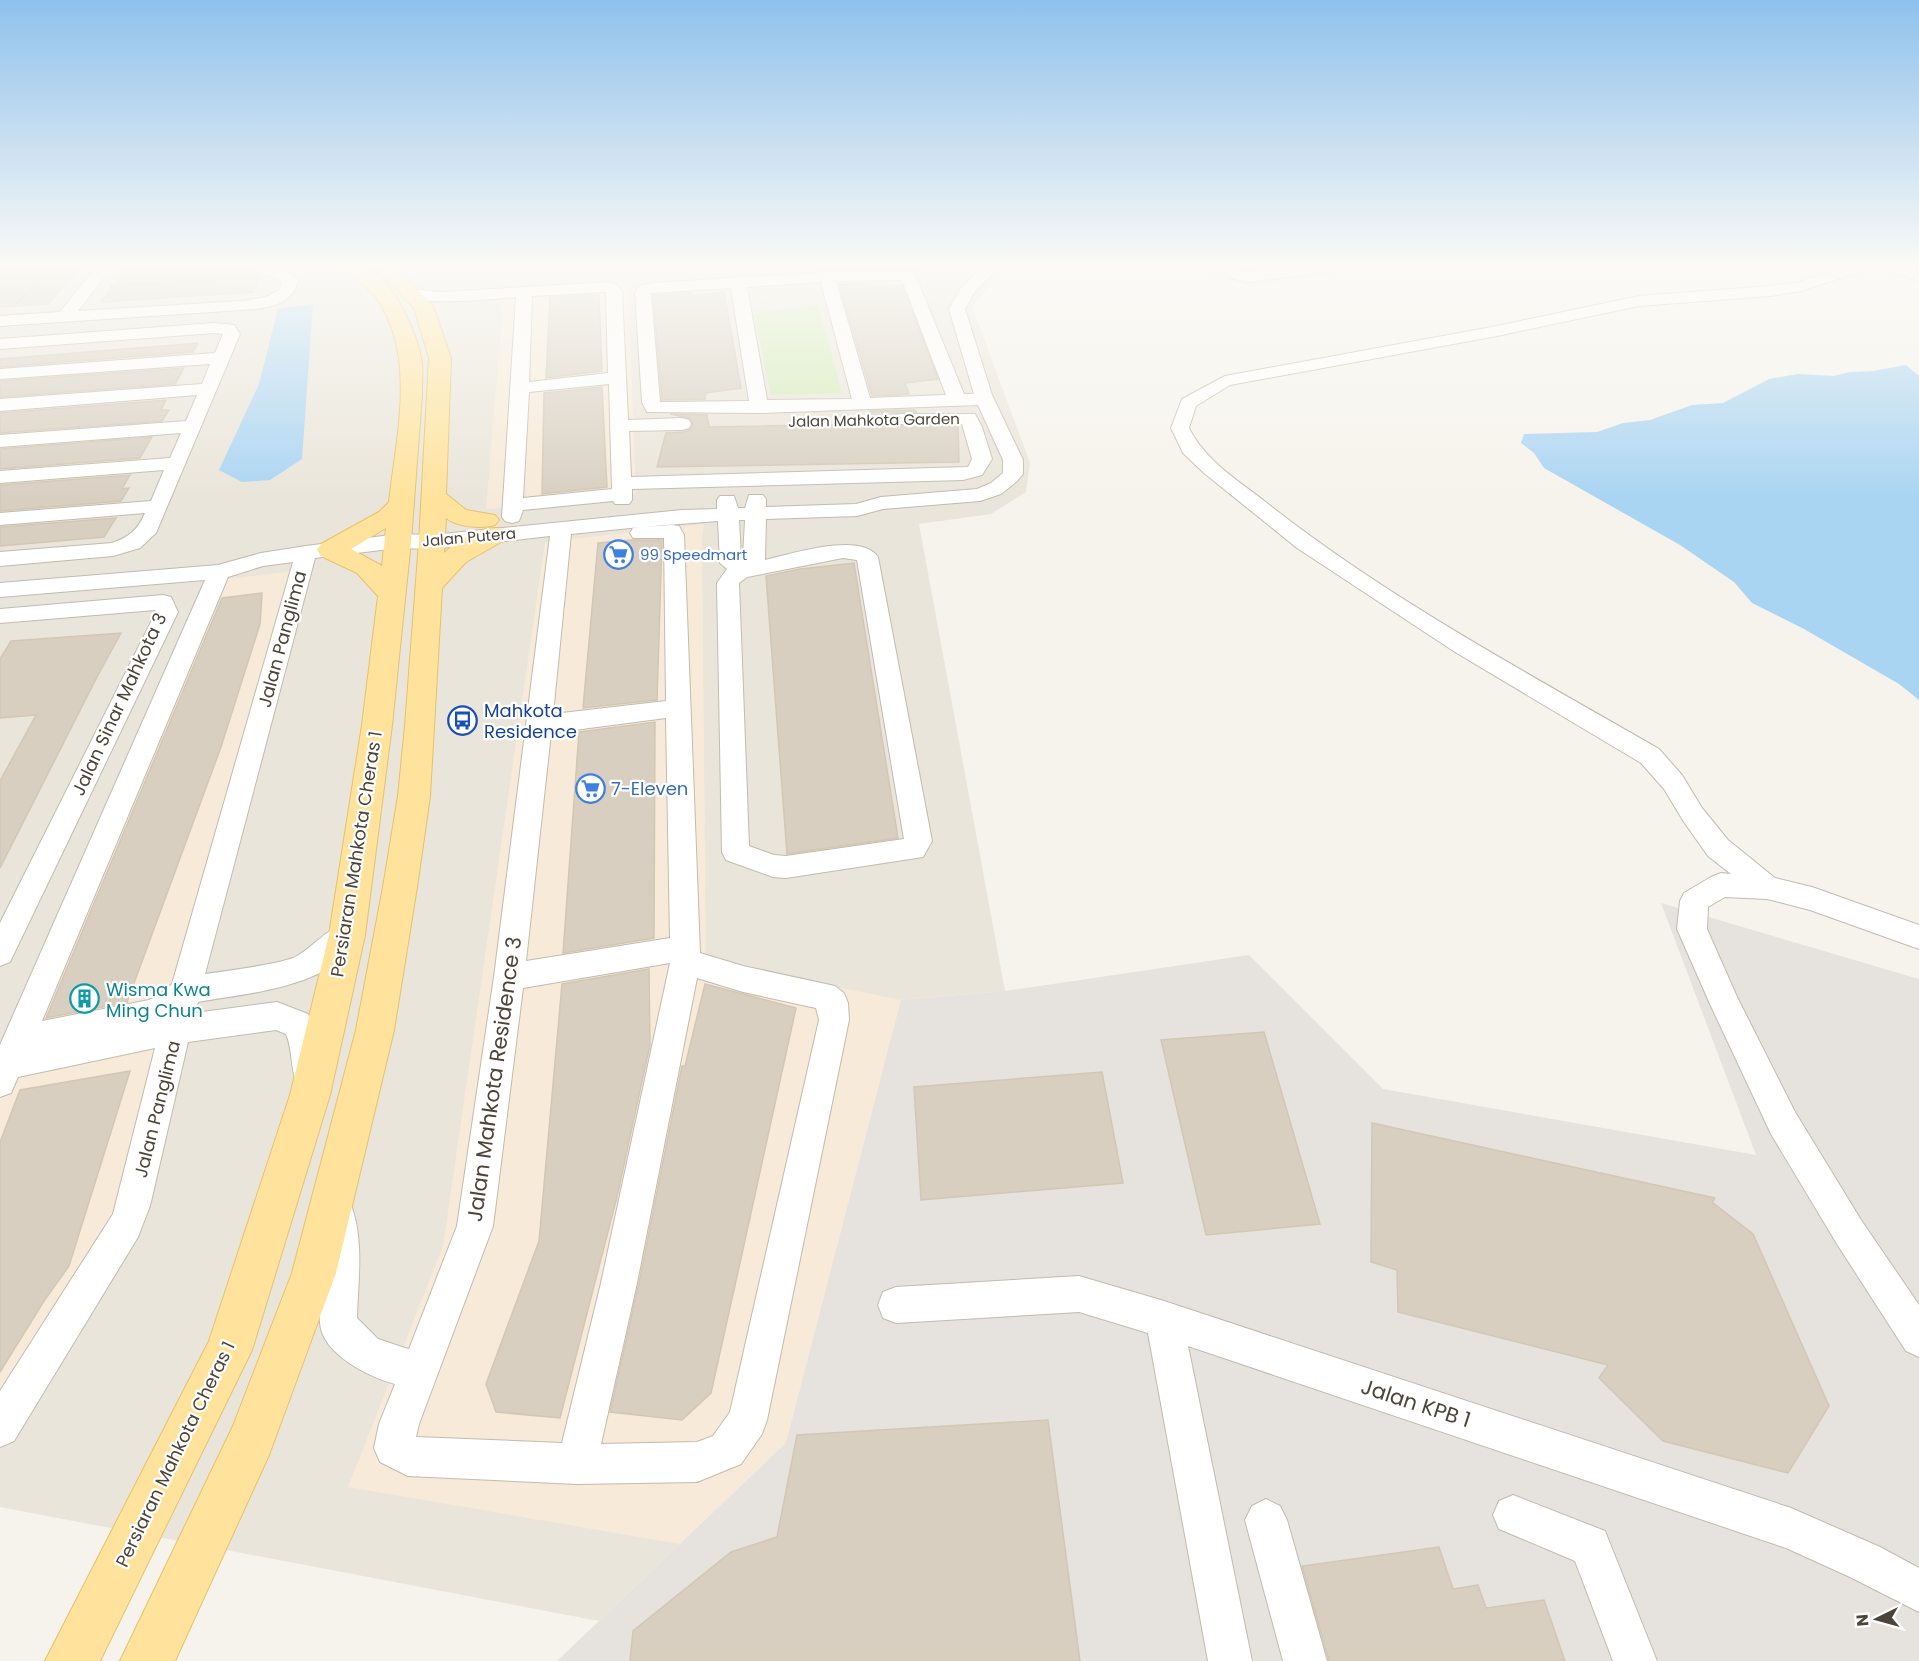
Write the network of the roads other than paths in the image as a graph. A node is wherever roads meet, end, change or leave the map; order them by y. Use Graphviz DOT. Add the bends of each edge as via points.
graph roads {
  1 [pos="56,345"];
  2 [pos="228,345"];
  3 [pos="406,345"];
  4 [pos="436,345"];
  5 [pos="522,345"];
  6 [pos="617,345"];
  7 [pos="647,345"];
  8 [pos="748,345"];
  9 [pos="846,345"];
  10 [pos="935,345"];
  11 [pos="968,345"];
  12 [pos="1423,345"];
  13 [pos="222,358"];
  14 [pos="35,371"];
  15 [pos="0,374"];
  16 [pos="619,377"];
  17 [pos="520,388"];
  18 [pos="209,389"];
  19 [pos="984,397"];
  20 [pos="957,399"];
  21 [pos="11,404"];
  22 [pos="863,404"];
  23 [pos="759,407"];
  24 [pos="193,426"];
  25 [pos="620,426"];
  26 [pos="0,435"];
  27 [pos="0,441"];
  28 [pos="177,463"];
  29 [pos="0,477"];
  30 [pos="833,488"];
  31 [pos="622,495"];
  32 [pos="434,496"];
  33 [pos="881,503"];
  34 [pos="401,504"];
  35 [pos="159,506"];
  36 [pos="756,506"];
  37 [pos="727,507"];
  38 [pos="512,511"];
  39 [pos="0,519"];
  40 [pos="490,528"];
  41 [pos="433,534"];
  42 [pos="561,535"];
  43 [pos="398,541"];
  44 [pos="318,552"];
  45 [pos="261,560"];
  46 [pos="741,569"];
  47 [pos="219,572"];
  48 [pos="3,580"];
  49 [pos="429,587"];
  50 [pos="392,596"];
  51 [pos="0,616"];
  52 [pos="678,708"];
  53 [pos="539,725"];
  54 [pos="1767,887"];
  55 [pos="347,935"];
  56 [pos="1919,938"];
  57 [pos="0,953"];
  58 [pos="685,955"];
  59 [pos="508,977"];
  60 [pos="185,991"];
  61 [pos="176,1030"];
  62 [pos="6,1063"];
  63 [pos="310,1095"];
  64 [pos="334,1196"];
  65 [pos="896,1305"];
  66 [pos="1164,1319"];
  67 [pos="1919,1338"];
  68 [pos="420,1370"];
  69 [pos="0,1427"];
  70 [pos="577,1464"];
  71 [pos="1513,1515"];
  72 [pos="1266,1520"];
  73 [pos="1919,1592"];
  74 [pos="73,1660"];
  75 [pos="147,1661"];
  76 [pos="1230,1661"];
  77 [pos="1305,1661"];
  78 [pos="1635,1661"];
  1 -- 14 [label="street"];
  2 -- 13 [label="street"];
  3 -- 34 [label="main road, Persiaran Mahkota Cheras 1" via="411,363 411,395"];
  4 -- 32 [label="main road" via="440,358"];
  5 -- 17 [label="street"];
  6 -- 16 [label="street"];
  7 -- 23 [label="street" via="654,408"];
  8 -- 23 [label="street"];
  9 -- 22 [label="street"];
  10 -- 20 [label="street"];
  11 -- 19 [label="street, Jalan Putera"];
  12 -- 54 [label="street" via="1225,381 1188,403 1180,428 1190,449 1210,469 1304,543 1463,645 1650,756 1673,782 1718,848"];
  13 -- 14 [label="street"];
  13 -- 18 [label="street"];
  14 -- 15 [label="street"];
  14 -- 21 [label="street"];
  16 -- 17 [label="street"];
  16 -- 25 [label="street"];
  17 -- 38 [label="street"];
  18 -- 21 [label="street"];
  18 -- 24 [label="street"];
  19 -- 20 [label="street"];
  19 -- 33 [label="street, Jalan Putera" via="1012,460 1012,474 1002,486 980,495"];
  20 -- 22 [label="street"];
  21 -- 26 [label="street"];
  22 -- 23 [label="street"];
  24 -- 27 [label="street"];
  24 -- 28 [label="street"];
  25 -- 30 [label="street, Jalan Mahkota Garden" via="968,418 973,427 982,459 975,471"];
  25 -- 31 [label="street"];
  28 -- 29 [label="street"];
  28 -- 35 [label="street"];
  30 -- 31 [label="street, Jalan Mahkota Garden"];
  30 -- 33 [label="street, Jalan Putera"];
  30 -- 36 [label="street, Jalan Putera"];
  31 -- 37 [label="street, Jalan Putera"];
  31 -- 38 [label="street, Jalan Putera" via="574,509"];
  31 -- 42 [label="street" via="571,519"];
  32 -- 40 [label="main road" via="459,516"];
  32 -- 41 [label="main road"];
  33 -- 36 [label="street, Jalan Putera" via="856,510"];
  34 -- 43 [label="main road, Persiaran Mahkota Cheras 1"];
  34 -- 44 [label="main road" via="388,518"];
  35 -- 39 [label="street"];
  35 -- 48 [label="street" via="149,529 133,543"];
  36 -- 37 [label="street, Jalan Putera"];
  36 -- 46 [label="street" via="754,560"];
  37 -- 42 [label="street, Jalan Putera"];
  37 -- 46 [label="street" via="731,563"];
  38 -- 40 [label="street, Jalan Putera"];
  40 -- 41 [label="street, Jalan Putera"];
  40 -- 42 [label="street, Jalan Putera"];
  40 -- 49 [label="main road" via="456,555"];
  41 -- 43 [label="street, Jalan Putera"];
  41 -- 49 [label="main road"];
  42 -- 52 [label="street" via="672,531"];
  42 -- 53 [label="street, Jalan Mahkota Residence 3"];
  43 -- 44 [label="street, Jalan Putera"];
  43 -- 50 [label="main road, Persiaran Mahkota Cheras 1"];
  44 -- 45 [label="street, Jalan Putera"];
  44 -- 50 [label="main road" via="370,568"];
  44 -- 60 [label="street, Jalan Panglima"];
  45 -- 47 [label="street"];
  45 -- 48 [label="street" via="227,553"];
  46 -- 46 [label="street" via="843,551 858,551 867,557 918,841 913,849 786,867 736,852 728,583"];
  47 -- 48 [label="street"];
  47 -- 62 [label="street"];
  49 -- 64 [label="main road" via="414,796 375,1030"];
  50 -- 55 [label="main road, Persiaran Mahkota Cheras 1"];
  51 -- 57 [label="street, Jalan Sinar Mahkota 3" via="163,602 167,612"];
  52 -- 53 [label="street"];
  52 -- 58 [label="street"];
  53 -- 59 [label="street, Jalan Mahkota Residence 3"];
  54 -- 56 [label="street"];
  54 -- 67 [label="street" via="1721,885 1694,902 1692,929 1783,1123"];
  55 -- 60 [label="street" via="300,970"];
  55 -- 63 [label="main road, Persiaran Mahkota Cheras 1"];
  58 -- 59 [label="street"];
  58 -- 70 [label="street" via="619,1283"];
  58 -- 70 [label="street, Jalan Mahkota Residence 3" via="742,979 824,996 833,1003 834,1020 748,1420 727,1450 697,1462"];
  59 -- 68 [label="street, Jalan Mahkota Residence 3" via="475,1226"];
  60 -- 61 [label="street, Jalan Panglima"];
  60 -- 62 [label="street" via="170,1005 152,1013"];
  61 -- 62 [label="street"];
  61 -- 63 [label="street" via="277,1016 297,1024 305,1042"];
  61 -- 69 [label="street, Jalan Panglima" via="126,1225"];
  63 -- 74 [label="main road, Persiaran Mahkota Cheras 1" via="229,1350"];
  64 -- 68 [label="street" via="342,1245 338,1325 358,1350 372,1359"];
  64 -- 75 [label="main road" via="314,1274 252,1438"];
  65 -- 66 [label="street, Jalan KPB 1" via="1079,1294"];
  66 -- 73 [label="street, Jalan KPB 1" via="1791,1529 1865,1562"];
  66 -- 76 [label="street"];
  68 -- 70 [label="street, Jalan Mahkota Residence 3" via="394,1448 408,1456"];
  71 -- 78 [label="street" via="1590,1546"];
  72 -- 77 [label="street"];
}
